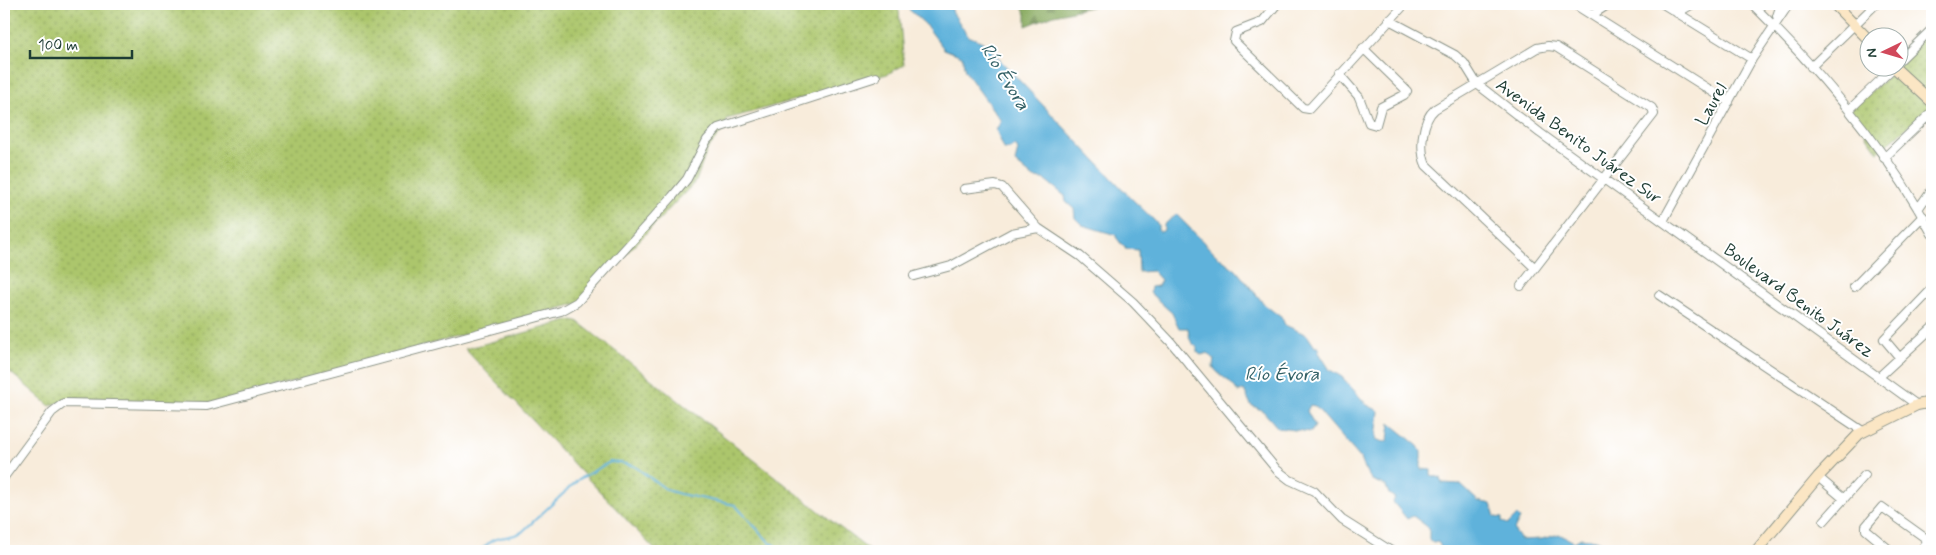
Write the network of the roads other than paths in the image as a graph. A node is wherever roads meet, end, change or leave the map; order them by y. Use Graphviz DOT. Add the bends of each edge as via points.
graph roads {
  1 [pos="1277,4"];
  2 [pos="1405,4"];
  3 [pos="1574,4"];
  4 [pos="1609,4"];
  5 [pos="1663,4"];
  6 [pos="1693,4"];
  7 [pos="1752,4"];
  8 [pos="1781,4"];
  9 [pos="1789,4"];
  10 [pos="1834,4"];
  11 [pos="1876,4"];
  12 [pos="1677,13"];
  13 [pos="1592,15"];
  14 [pos="1389,20"];
  15 [pos="1774,24"];
  16 [pos="1854,25"];
  17 [pos="1858,29"];
  18 [pos="1932,29"];
  19 [pos="1363,48"];
  20 [pos="1908,52"];
  21 [pos="1752,59"];
  22 [pos="1811,67"];
  23 [pos="1339,74"];
  24 [pos="876,77"];
  25 [pos="1883,78"];
  26 [pos="1905,78"];
  27 [pos="1477,84"];
  28 [pos="1730,102"];
  29 [pos="1932,102"];
  30 [pos="1849,110"];
  31 [pos="1932,112"];
  32 [pos="1884,158"];
  33 [pos="1604,178"];
  34 [pos="964,189"];
  35 [pos="1932,189"];
  36 [pos="1918,209"];
  37 [pos="1923,216"];
  38 [pos="1663,221"];
  39 [pos="1038,228"];
  40 [pos="1932,234"];
  41 [pos="1535,268"];
  42 [pos="914,276"];
  43 [pos="1521,286"];
  44 [pos="1854,287"];
  45 [pos="1932,288"];
  46 [pos="1659,295"];
  47 [pos="1932,328"];
  48 [pos="1900,358"];
  49 [pos="1880,376"];
  50 [pos="1932,402"];
  51 [pos="1917,405"];
  52 [pos="1864,432"];
  53 [pos="1865,475"];
  54 [pos="4,477"];
  55 [pos="1818,477"];
  56 [pos="1844,499"];
  57 [pos="1824,521"];
  58 [pos="1932,533"];
  59 [pos="1928,540"];
  60 [pos="1391,551"];
  61 [pos="1756,551"];
  62 [pos="1891,551"];
  63 [pos="1920,551"];
  1 -- 23 [label="street" via="1262,22 1236,32 1234,41 1303,108 1309,109"];
  2 -- 14 [label="street"];
  3 -- 13 [label="street"];
  4 -- 13 [label="street"];
  5 -- 12 [label="street"];
  6 -- 12 [label="street"];
  7 -- 15 [label="street"];
  8 -- 15 [label="street"];
  9 -- 15 [label="street, Laurel"];
  10 -- 16 [label="street"];
  11 -- 16 [label="street"];
  12 -- 21 [label="street"];
  13 -- 28 [label="street"];
  14 -- 19 [label="street"];
  14 -- 27 [label="street" via="1455,54"];
  15 -- 21 [label="street, Laurel"];
  15 -- 22 [label="street"];
  16 -- 17 [label="street"];
  16 -- 22 [label="street"];
  18 -- 20 [label="street"];
  19 -- 23 [label="street"];
  19 -- 23 [label="street" via="1407,90 1381,108 1374,126 1366,118 1360,97"];
  21 -- 28 [label="street, Laurel"];
  22 -- 30 [label="street"];
  24 -- 54 [label="street" via="718,128 707,140 687,179 569,308 219,404 64,403 52,412"];
  25 -- 30 [label="street"];
  26 -- 29 [label="street"];
  27 -- 33 [label="street, Avenida Benito Juárez Sur"];
  27 -- 33 [label="street" via="1537,48 1556,47 1652,108 1654,114"];
  27 -- 41 [label="street" via="1428,114 1424,162"];
  28 -- 38 [label="street, Laurel"];
  30 -- 32 [label="street"];
  31 -- 32 [label="street"];
  32 -- 36 [label="street"];
  33 -- 38 [label="street, Avenida Benito Juárez Sur"];
  33 -- 41 [label="street"];
  34 -- 39 [label="street" via="1002,187"];
  35 -- 36 [label="street"];
  36 -- 37 [label="street"];
  37 -- 40 [label="street"];
  37 -- 44 [label="street"];
  38 -- 49 [label="street, Boulevard Benito Juárez"];
  39 -- 42 [label="street" via="1012,233 958,263"];
  39 -- 60 [label="street" via="1080,256 1133,302 1170,341 1278,470 1290,480 1314,490 1342,520"];
  41 -- 43 [label="street"];
  45 -- 48 [label="street" via="1884,339"];
  46 -- 52 [label="street"];
  47 -- 48 [label="street"];
  48 -- 49 [label="street"];
  49 -- 51 [label="street, Boulevard Benito Juárez"];
  50 -- 51 [label="street"];
  51 -- 52 [label="street"];
  52 -- 55 [label="street"];
  53 -- 56 [label="street"];
  55 -- 56 [label="street"];
  55 -- 61 [label="street"];
  56 -- 57 [label="street"];
  58 -- 59 [label="street"];
  59 -- 62 [label="street" via="1882,507 1866,530"];
  59 -- 63 [label="street"];
}
